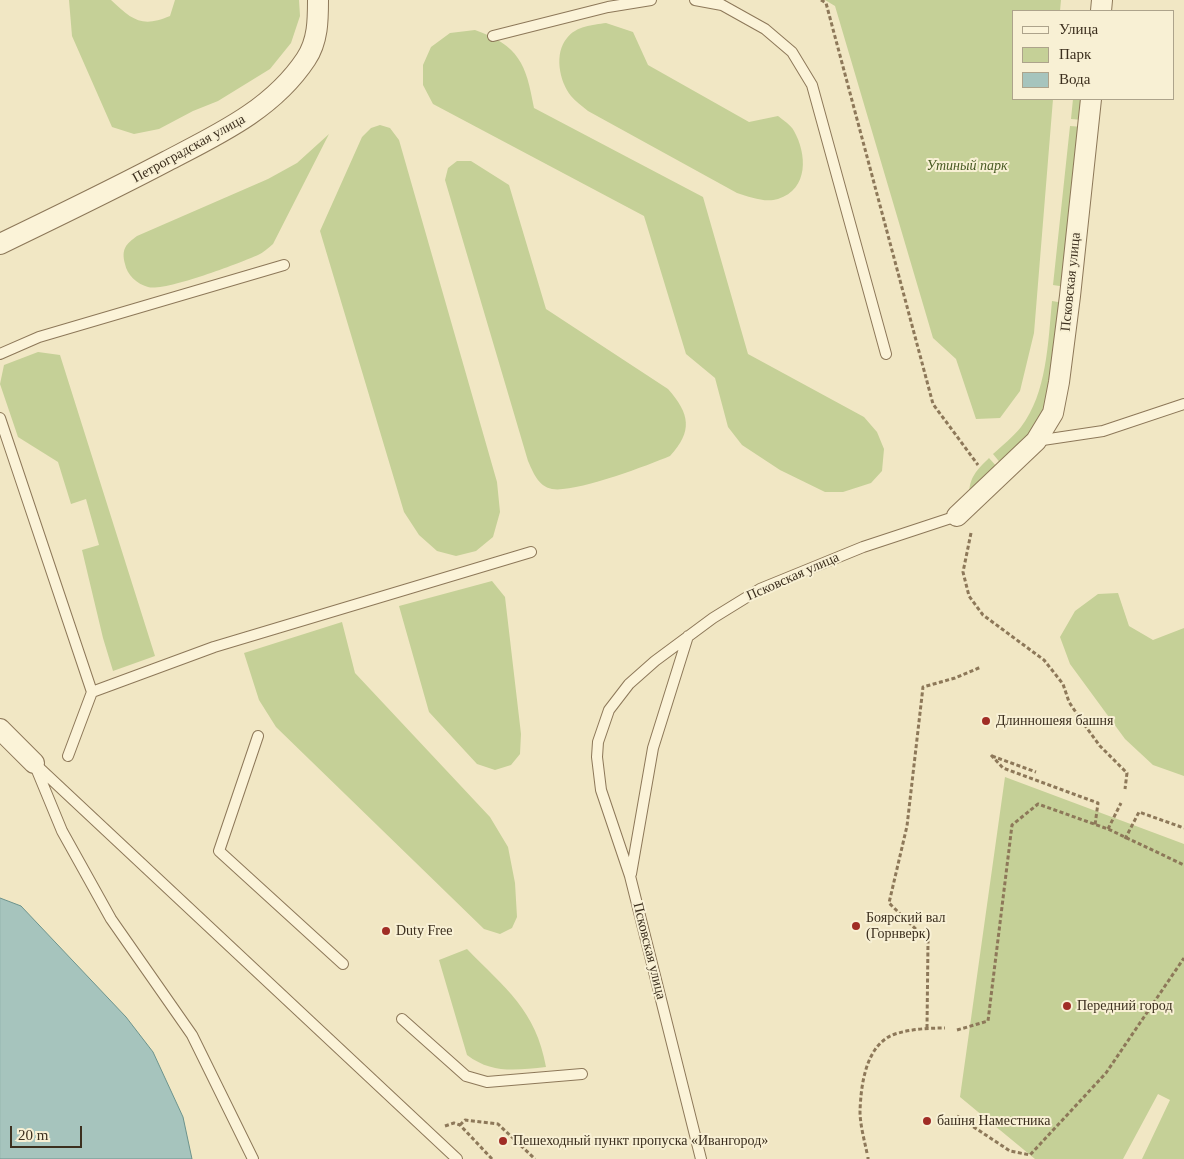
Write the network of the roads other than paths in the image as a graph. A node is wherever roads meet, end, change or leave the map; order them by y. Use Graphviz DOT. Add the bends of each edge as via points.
graph roads {
  1 [pos="318,0"];
  2 [pos="651,0"];
  3 [pos="695,0"];
  4 [pos="492,36"];
  5 [pos="1091,100"];
  6 [pos="0,244"];
  7 [pos="284,265"];
  8 [pos="0,354"];
  9 [pos="886,354"];
  10 [pos="1184,404"];
  11 [pos="0,418"];
  12 [pos="1036,442"];
  13 [pos="957,516"];
  14 [pos="531,552"];
  15 [pos="688,635"];
  16 [pos="92,692"];
  17 [pos="0,729"];
  18 [pos="258,736"];
  19 [pos="68,756"];
  20 [pos="34,763"];
  21 [pos="630,876"];
  22 [pos="343,964"];
  23 [pos="402,1020"];
  24 [pos="582,1074"];
  25 [pos="253,1159"];
  26 [pos="457,1159"];
  27 [pos="701,1159"];
  1 -- 6 [label="street, Петроградская улица" via="319,24 310,50 275,95 238,124"];
  2 -- 4 [label="lane" via="608,7"];
  3 -- 9 [label="lane" via="722,5 765,29 792,52 812,85"];
  5 -- 12 [label="street, Псковская улица" via="1059,382 1053,413"];
  7 -- 8 [label="lane" via="39,337"];
  10 -- 12 [label="lane" via="1103,431"];
  11 -- 16 [label="lane"];
  12 -- 13 [label="street, Псковская улица"];
  13 -- 15 [label="lane, Псковская улица" via="863,547 760,589"];
  14 -- 16 [label="lane" via="214,647"];
  15 -- 21 [label="lane" via="653,748"];
  15 -- 21 [label="lane, Псковская улица" via="629,684 609,710 598,742 601,790"];
  16 -- 19 [label="lane"];
  17 -- 20 [label="street"];
  18 -- 22 [label="lane" via="218,851"];
  20 -- 25 [label="lane" via="66,839 111,919 192,1035"];
  20 -- 26 [label="lane"];
  21 -- 27 [label="lane, Псковская улица"];
  23 -- 24 [label="lane" via="466,1076 487,1082"];
}
